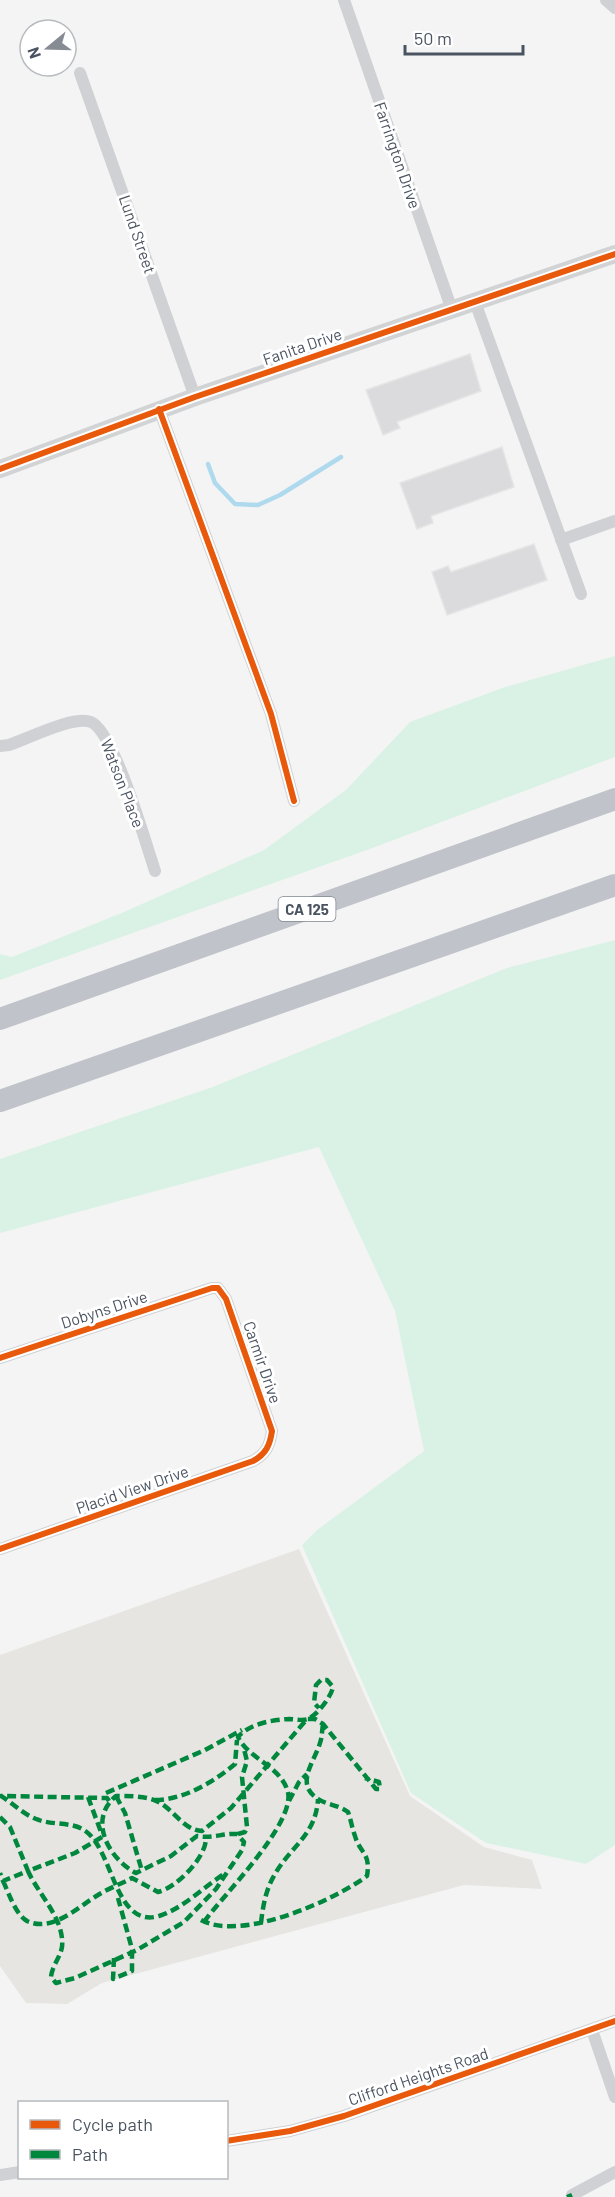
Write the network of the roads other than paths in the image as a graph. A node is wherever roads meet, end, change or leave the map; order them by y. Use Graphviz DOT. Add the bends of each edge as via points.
graph roads {
  1 [pos="344,0"];
  2 [pos="606,0"];
  3 [pos="615,8"];
  4 [pos="80,73"];
  5 [pos="615,254"];
  6 [pos="475,302"];
  7 [pos="452,310"];
  8 [pos="195,397"];
  9 [pos="159,409"];
  10 [pos="0,469"];
  11 [pos="615,521"];
  12 [pos="561,540"];
  13 [pos="581,594"];
  14 [pos="0,746"];
  15 [pos="615,799"];
  16 [pos="294,801"];
  17 [pos="155,872"];
  18 [pos="615,885"];
  19 [pos="0,1018"];
  20 [pos="0,1103"];
  21 [pos="218,1288"];
  22 [pos="0,1358"];
  23 [pos="268,1447"];
  24 [pos="0,1549"];
  25 [pos="615,2021"];
  26 [pos="592,2030"];
  27 [pos="615,2097"];
  28 [pos="228,2141"];
  29 [pos="18,2172"];
  30 [pos="615,2172"];
  31 [pos="0,2175"];
  32 [pos="572,2194"];
  1 -- 7 [label="street, Farrington Drive"];
  2 -- 3 [label="street"];
  4 -- 8 [label="street, Lund Street"];
  5 -- 6 [label="main road, Fanita Drive"];
  6 -- 7 [label="main road, Fanita Drive"];
  6 -- 12 [label="street"];
  7 -- 8 [label="main road, Fanita Drive"];
  8 -- 9 [label="main road, Fanita Drive"];
  9 -- 10 [label="main road, Fanita Drive"];
  9 -- 16 [label="street" via="271,714"];
  11 -- 12 [label="street"];
  12 -- 13 [label="street"];
  14 -- 17 [label="street, Watson Place" via="75,721 91,722 103,731 114,752"];
  15 -- 19 [label="highway, CA 125"];
  18 -- 20 [label="highway"];
  21 -- 22 [label="street, Dobyns Drive"];
  21 -- 23 [label="street, Carmir Drive" via="226,1299 273,1431"];
  23 -- 24 [label="street, Placid View Drive" via="263,1456 253,1461"];
  25 -- 26 [label="street, Clifford Heights Road"];
  26 -- 27 [label="street"];
  26 -- 28 [label="street, Clifford Heights Road" via="344,2116 290,2131"];
  29 -- 31 [label="street"];
  30 -- 32 [label="street"];
}
